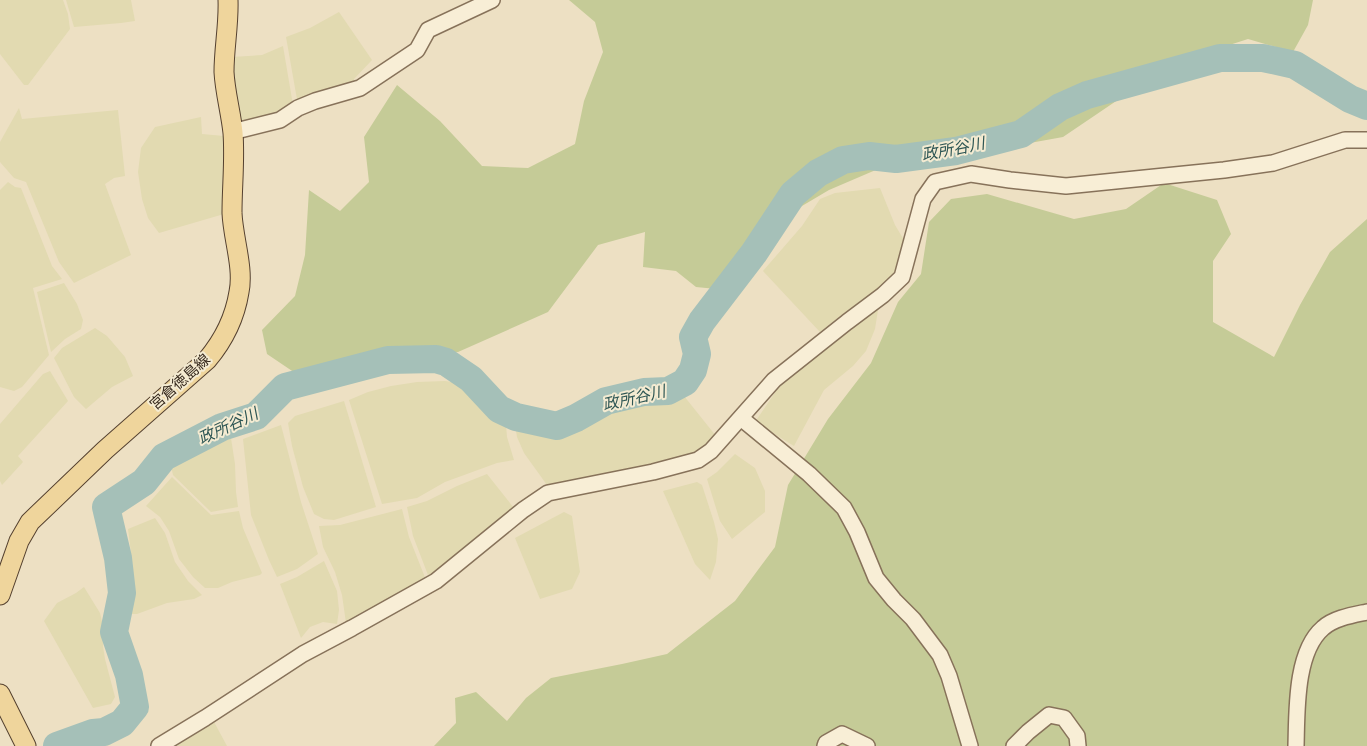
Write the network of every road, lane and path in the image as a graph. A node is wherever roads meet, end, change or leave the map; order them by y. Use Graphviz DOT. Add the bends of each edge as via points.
graph roads {
  1 [pos="228,0"];
  2 [pos="492,0"];
  3 [pos="232,132"];
  4 [pos="1367,140"];
  5 [pos="742,419"];
  6 [pos="0,595"];
  7 [pos="1367,612"];
  8 [pos="0,694"];
  9 [pos="26,746"];
  10 [pos="160,746"];
  11 [pos="825,746"];
  12 [pos="867,746"];
  13 [pos="970,746"];
  14 [pos="1014,746"];
  15 [pos="1078,746"];
  16 [pos="1296,746"];
  1 -- 3 [label="main road, 宮倉徳島線" via="224,75"];
  2 -- 3 [label="street" via="428,30 416,50 360,88 315,101 280,120"];
  3 -- 6 [label="main road, 宮倉徳島線" via="232,212 240,290 234,316 217,348 206,360 30,522 19,541"];
  4 -- 5 [label="street" via="1345,140 1273,163 1066,186 971,174 935,182 923,199 902,277 774,380"];
  5 -- 10 [label="street" via="698,460 548,493 436,581 302,654"];
  5 -- 13 [label="street" via="809,474 844,508 876,578 940,655"];
  7 -- 16 [label="street" via="1324,626 1314,638 1304,663 1297,704"];
  8 -- 9 [label="main road"];
  11 -- 12 [label="street" via="842,734"];
  14 -- 15 [label="street" via="1049,715 1064,718 1077,736"];
}
